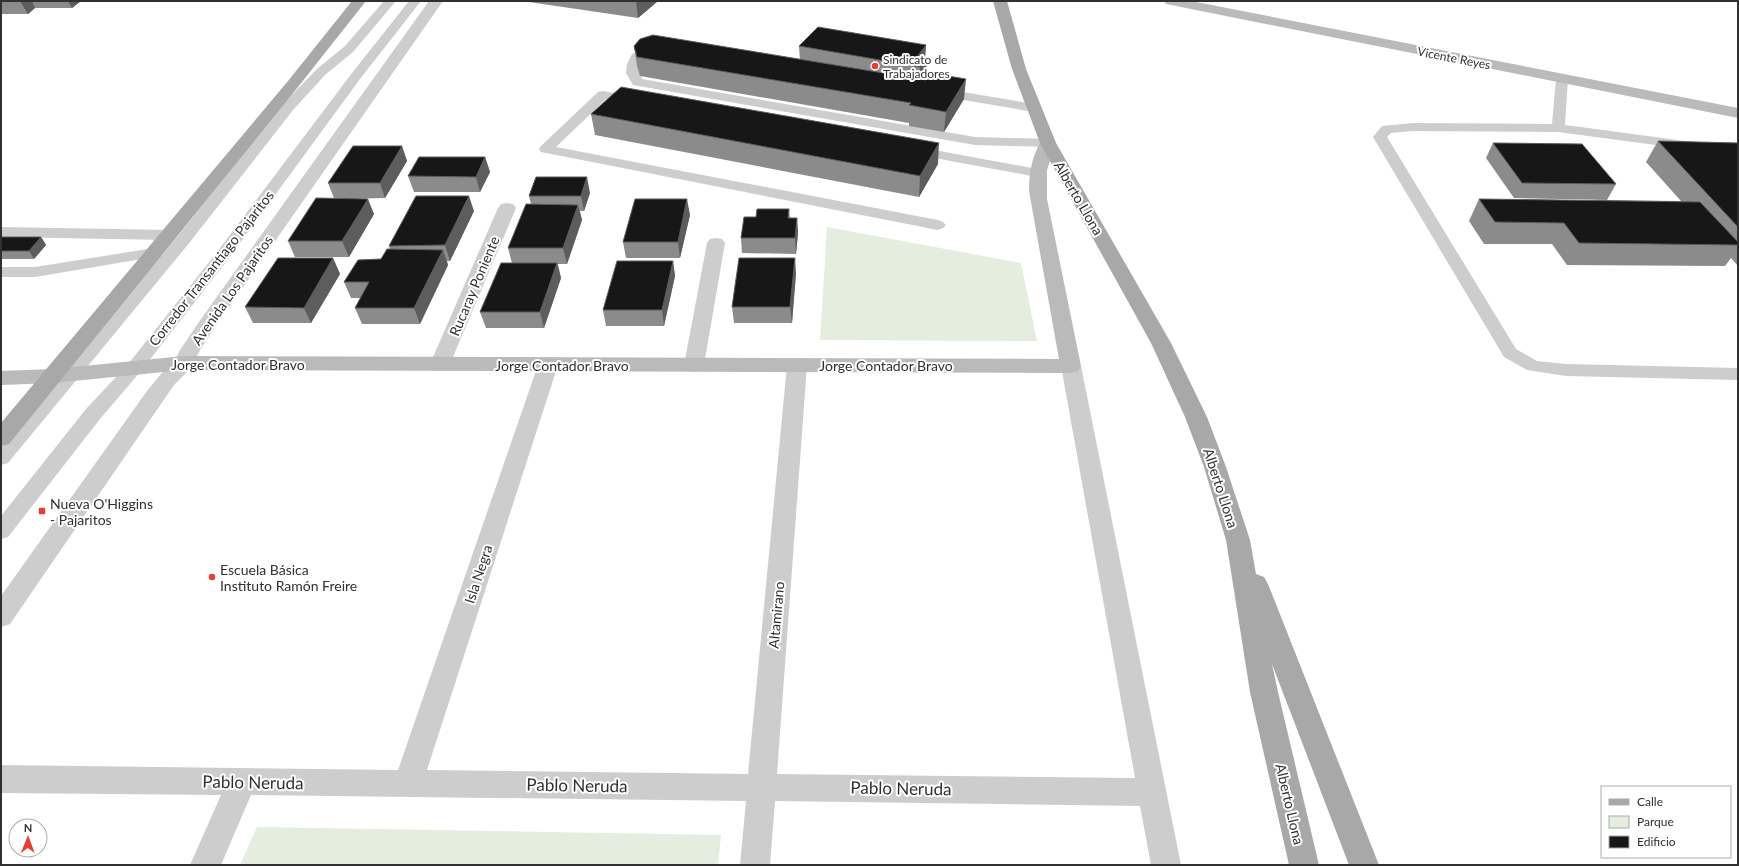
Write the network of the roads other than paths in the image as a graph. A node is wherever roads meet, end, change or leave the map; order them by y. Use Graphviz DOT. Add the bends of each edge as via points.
graph roads {
  1 [pos="359,1"];
  2 [pos="390,1"];
  3 [pos="415,1"];
  4 [pos="436,1"];
  5 [pos="1000,1"];
  6 [pos="1171,1"];
  7 [pos="671,50"];
  8 [pos="1562,79"];
  9 [pos="923,89"];
  10 [pos="650,104"];
  11 [pos="1034,108"];
  12 [pos="1738,113"];
  13 [pos="1558,128"];
  14 [pos="1048,142"];
  15 [pos="900,148"];
  16 [pos="1738,152"];
  17 [pos="1037,173"];
  18 [pos="507,208"];
  19 [pos="938,225"];
  20 [pos="1,232"];
  21 [pos="169,235"];
  22 [pos="716,243"];
  23 [pos="154,253"];
  24 [pos="1,272"];
  25 [pos="184,363"];
  26 [pos="440,364"];
  27 [pos="548,364"];
  28 [pos="694,365"];
  29 [pos="797,365"];
  30 [pos="1071,366"];
  31 [pos="135,367"];
  32 [pos="1738,374"];
  33 [pos="62,375"];
  34 [pos="1,378"];
  35 [pos="5,433"];
  36 [pos="1,458"];
  37 [pos="1,531"];
  38 [pos="1238,540"];
  39 [pos="1,616"];
  40 [pos="1,779"];
  41 [pos="242,782"];
  42 [pos="408,784"];
  43 [pos="761,787"];
  44 [pos="1153,792"];
  45 [pos="205,865"];
  46 [pos="755,865"];
  47 [pos="1166,865"];
  48 [pos="1304,865"];
  49 [pos="1364,865"];
  1 -- 21 [label="main road"];
  2 -- 33 [label="lane" via="349,49 288,107 184,238"];
  3 -- 31 [label="lane, Corredor Transantiago Pajaritos"];
  4 -- 25 [label="street, Avenida Los Pajaritos" via="208,323"];
  5 -- 11 [label="main road, Alberto Llona"];
  6 -- 8 [label="street, Vicente Reyes"];
  7 -- 14 [label="lane" via="651,50 636,57 631,68 632,75 638,82 975,141"];
  8 -- 12 [label="street, Vicente Reyes"];
  8 -- 13 [label="lane"];
  9 -- 11 [label="lane"];
  10 -- 19 [label="lane" via="604,95 546,149"];
  11 -- 14 [label="main road, Alberto Llona"];
  13 -- 16 [label="lane"];
  13 -- 32 [label="lane" via="1413,127 1387,129 1380,137 1510,354 1533,366 1566,370"];
  14 -- 17 [label="street, Alberto Llona"];
  14 -- 38 [label="main road, Alberto Llona" via="1177,373 1216,467"];
  15 -- 17 [label="lane"];
  17 -- 30 [label="street, Alberto Llona" via="1038,199"];
  18 -- 26 [label="street, Rucaray Poniente"];
  20 -- 21 [label="lane"];
  21 -- 23 [label="main road"];
  22 -- 28 [label="street"];
  23 -- 24 [label="lane" via="35,272"];
  23 -- 33 [label="main road"];
  25 -- 26 [label="street, Jorge Contador Bravo"];
  25 -- 31 [label="street, Jorge Contador Bravo"];
  25 -- 39 [label="street, Avenida Los Pajaritos" via="166,380"];
  26 -- 27 [label="street, Jorge Contador Bravo"];
  27 -- 28 [label="street, Jorge Contador Bravo"];
  27 -- 42 [label="street, Isla Negra"];
  28 -- 29 [label="street, Jorge Contador Bravo"];
  29 -- 30 [label="street, Jorge Contador Bravo"];
  29 -- 43 [label="street, Altamirano"];
  30 -- 44 [label="street, Alberto Llona"];
  31 -- 33 [label="street, Jorge Contador Bravo"];
  31 -- 37 [label="lane, Corredor Transantiago Pajaritos" via="88,420"];
  33 -- 34 [label="street, Jorge Contador Bravo"];
  33 -- 35 [label="main road"];
  33 -- 36 [label="lane"];
  38 -- 48 [label="main road, Alberto Llona" via="1264,692"];
  38 -- 49 [label="main road"];
  40 -- 41 [label="street, Pablo Neruda"];
  41 -- 42 [label="street, Pablo Neruda"];
  41 -- 45 [label="street"];
  42 -- 43 [label="street, Pablo Neruda"];
  43 -- 44 [label="street, Pablo Neruda"];
  43 -- 46 [label="street, Altamirano"];
  44 -- 47 [label="street, Alberto Llona"];
}
